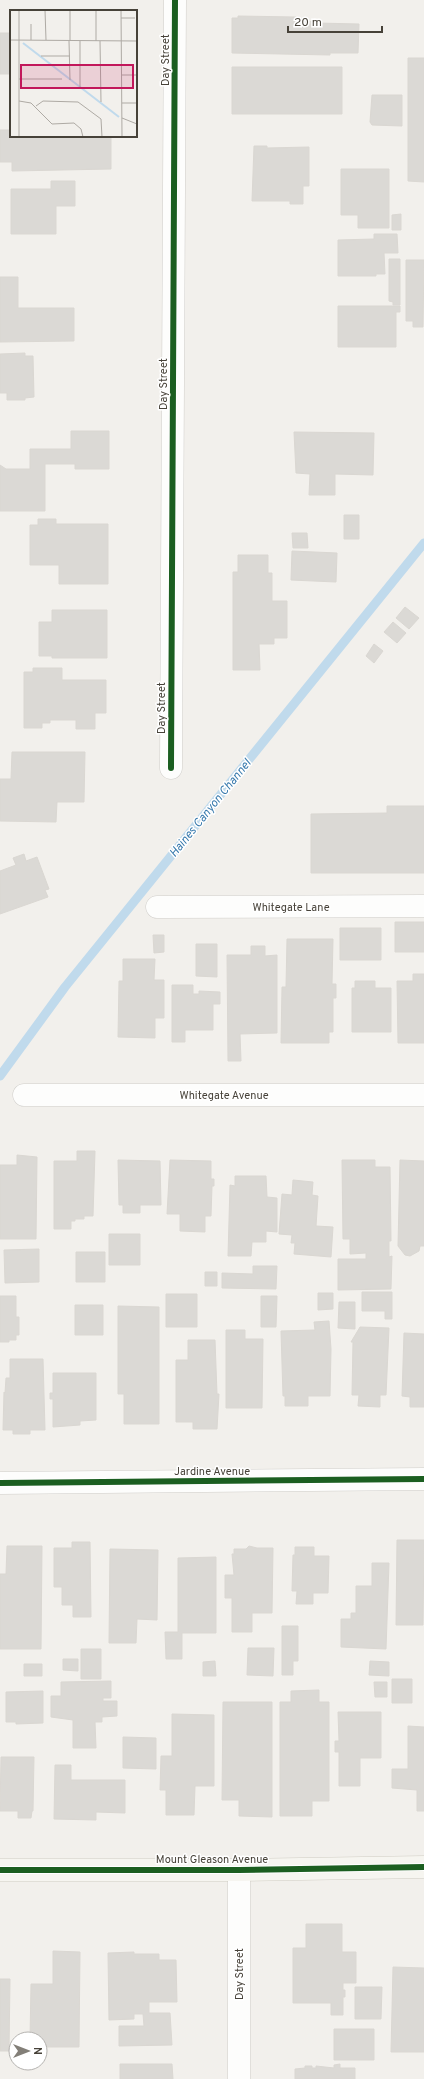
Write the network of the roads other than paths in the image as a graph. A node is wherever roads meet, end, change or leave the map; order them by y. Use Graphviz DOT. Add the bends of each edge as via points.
graph roads {
  1 [pos="175,0"];
  2 [pos="171,768"];
  3 [pos="424,906"];
  4 [pos="157,907"];
  5 [pos="24,1095"];
  6 [pos="424,1095"];
  7 [pos="424,1479"];
  8 [pos="0,1483"];
  9 [pos="424,1867"];
  10 [pos="0,1870"];
  11 [pos="240,1870"];
  12 [pos="239,2079"];
  1 -- 2 [label="street, Day Street"];
  3 -- 4 [label="street, Whitegate Lane"];
  5 -- 6 [label="street, Whitegate Avenue"];
  7 -- 8 [label="street, Jardine Avenue"];
  9 -- 11 [label="street, Mount Gleason Avenue"];
  10 -- 11 [label="street, Mount Gleason Avenue"];
  11 -- 12 [label="street, Day Street"];
}
